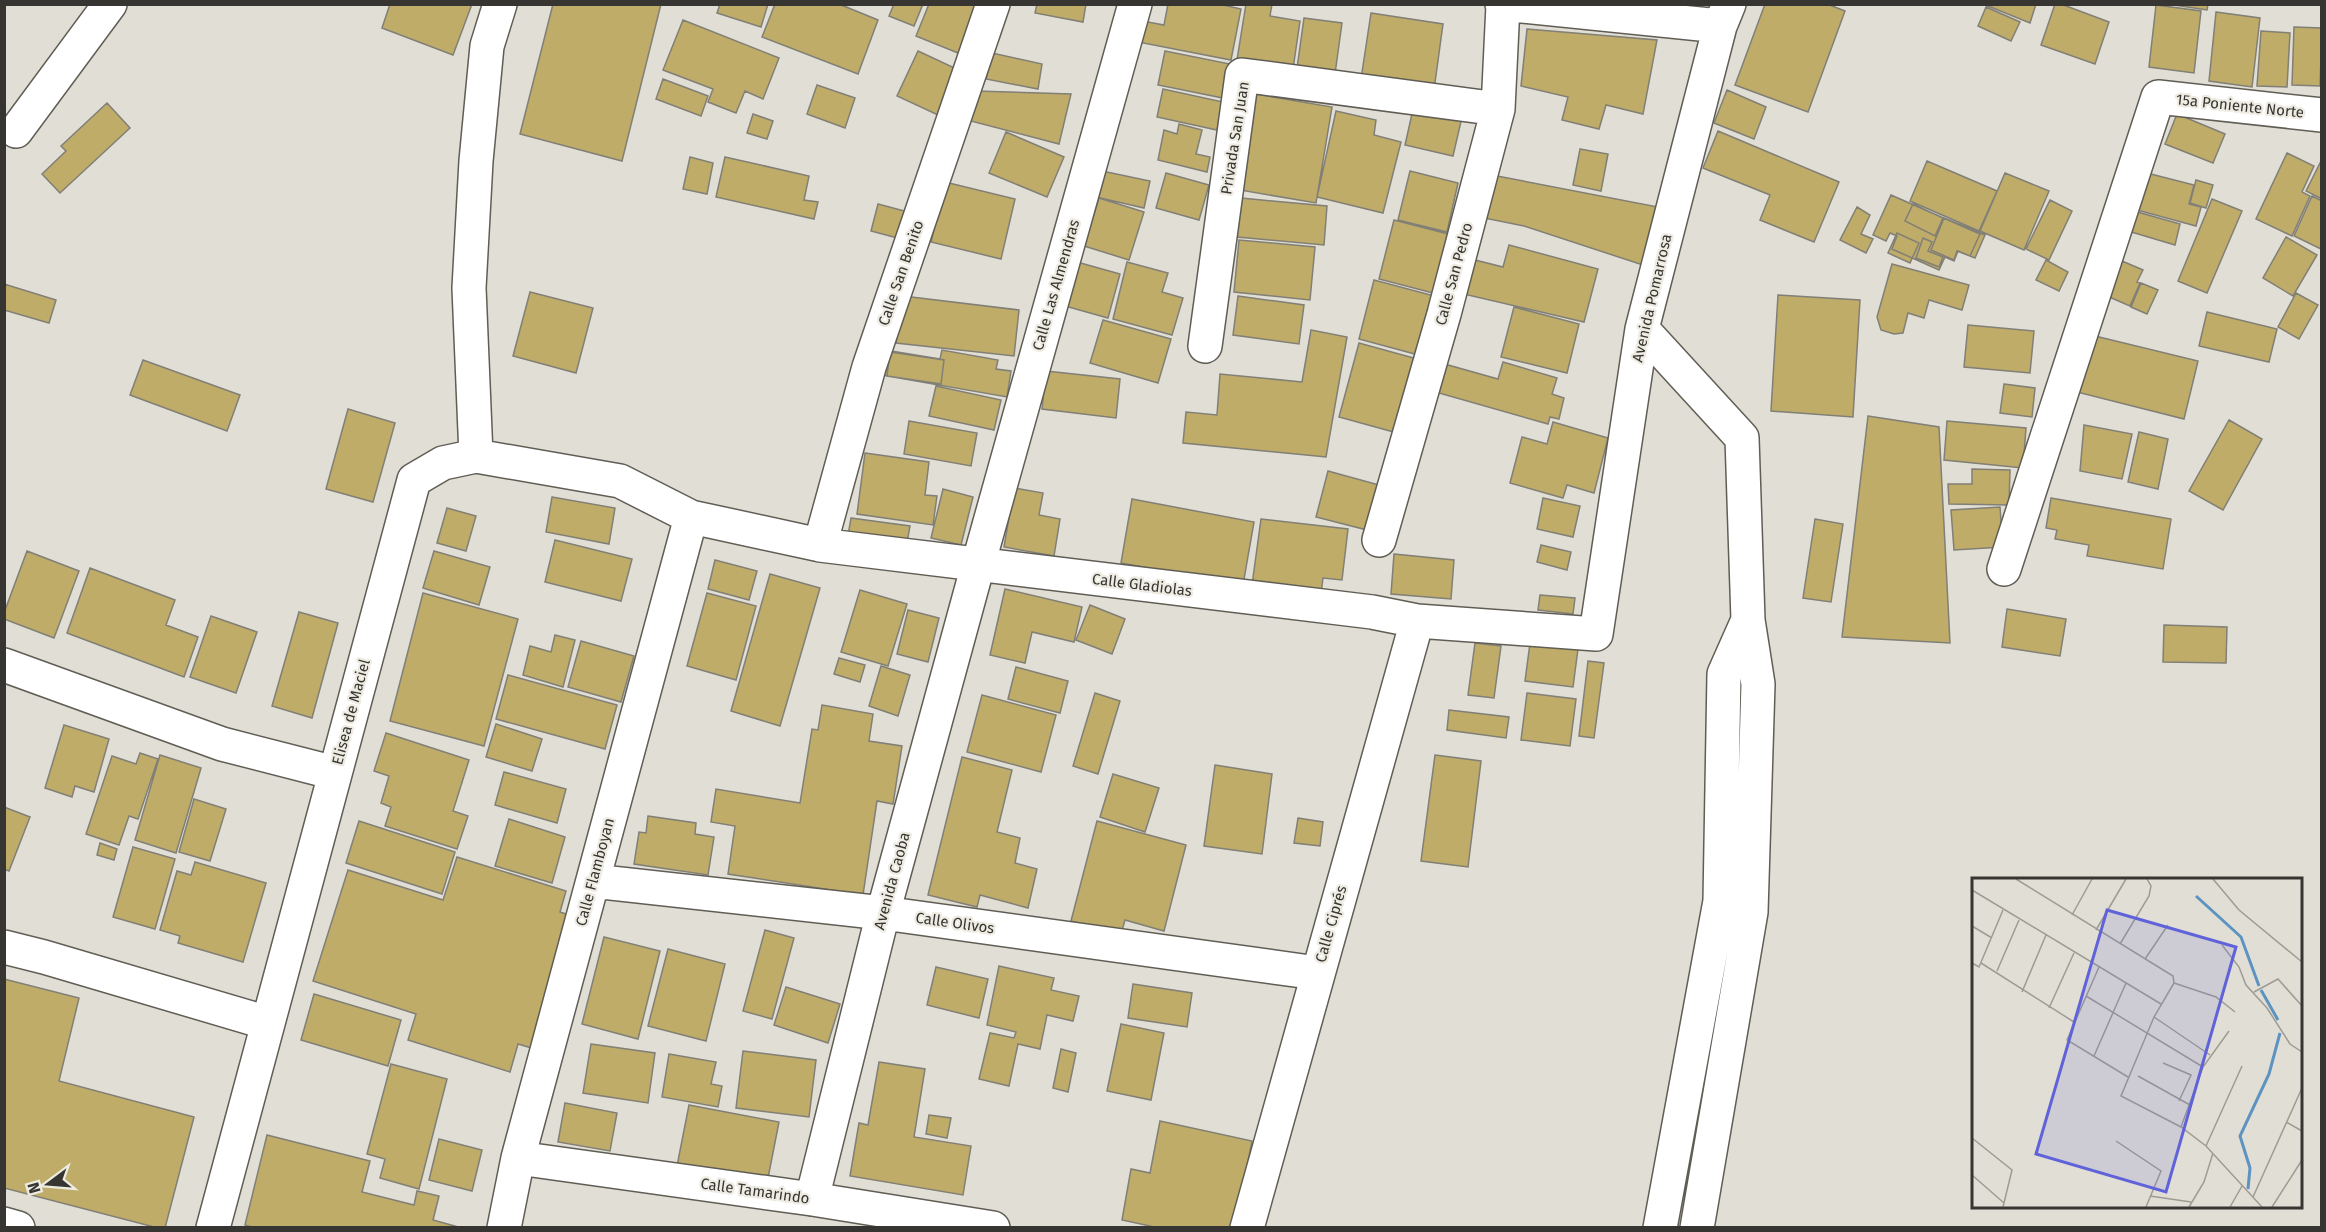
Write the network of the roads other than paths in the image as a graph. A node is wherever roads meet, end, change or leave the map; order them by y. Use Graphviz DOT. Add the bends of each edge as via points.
graph roads {
  1 [pos="110,4"];
  2 [pos="500,4"];
  3 [pos="993,4"];
  4 [pos="1134,4"];
  5 [pos="1502,4"];
  6 [pos="1725,15"];
  7 [pos="1498,109"];
  8 [pos="2322,115"];
  9 [pos="16,131"];
  10 [pos="1642,329"];
  11 [pos="1205,346"];
  12 [pos="476,456"];
  13 [pos="691,517"];
  14 [pos="1379,540"];
  15 [pos="820,544"];
  16 [pos="978,565"];
  17 [pos="2004,569"];
  18 [pos="1748,620"];
  19 [pos="1417,621"];
  20 [pos="1596,634"];
  21 [pos="4,665"];
  22 [pos="335,773"];
  23 [pos="593,881"];
  24 [pos="1720,901"];
  25 [pos="1751,912"];
  26 [pos="883,913"];
  27 [pos="4,947"];
  28 [pos="1317,974"];
  29 [pos="268,1023"];
  30 [pos="518,1158"];
  31 [pos="812,1199"];
  32 [pos="4,1224"];
  33 [pos="18,1227"];
  34 [pos="213,1227"];
  35 [pos="504,1227"];
  36 [pos="993,1227"];
  37 [pos="1247,1227"];
  38 [pos="1660,1227"];
  39 [pos="1697,1227"];
  1 -- 9 [label="street"];
  2 -- 12 [label="street" via="487,46 469,288"];
  3 -- 15 [label="street, Calle San Benito" via="869,367"];
  4 -- 16 [label="street, Calle Las Almendras"];
  5 -- 6 [label="street"];
  5 -- 7 [label="street, Calle San Pedro"];
  6 -- 10 [label="street, Avenida Pomarrosa"];
  7 -- 11 [label="street, Privada San Juan" via="1242,75"];
  7 -- 14 [label="street, Calle San Pedro"];
  8 -- 17 [label="street, 15a Poniente Norte" via="2158,97"];
  10 -- 18 [label="street" via="1742,438"];
  10 -- 20 [label="street, Avenida Pomarrosa"];
  12 -- 13 [label="street, Elisea de Maciel" via="620,481"];
  12 -- 22 [label="street, Elisea de Maciel" via="443,463 414,480"];
  13 -- 15 [label="street, Calle Gladiolas"];
  13 -- 23 [label="street, Calle Flamboyan"];
  15 -- 16 [label="street, Calle Gladiolas"];
  16 -- 19 [label="street, Calle Gladiolas" via="1372,612"];
  16 -- 26 [label="street, Avenida Caoba"];
  18 -- 24 [label="street" via="1724,674"];
  18 -- 25 [label="street" via="1758,684"];
  19 -- 20 [label="street, Calle Gladiolas"];
  19 -- 28 [label="street, Calle Ciprés"];
  21 -- 22 [label="street" via="222,744"];
  22 -- 29 [label="street, Elisea de Maciel"];
  23 -- 26 [label="street, Calle Olivos"];
  23 -- 30 [label="street, Calle Flamboyan"];
  24 -- 25 [label="street"];
  24 -- 38 [label="street"];
  25 -- 39 [label="street"];
  26 -- 28 [label="street, Calle Olivos"];
  26 -- 31 [label="street, Avenida Caoba"];
  27 -- 29 [label="street"];
  28 -- 37 [label="street, Calle Ciprés"];
  29 -- 34 [label="street, Elisea de Maciel"];
  30 -- 31 [label="street, Calle Tamarindo"];
  30 -- 35 [label="street, Calle Flamboyan"];
  31 -- 36 [label="street, Calle Tamarindo"];
  32 -- 33 [label="street"];
}
